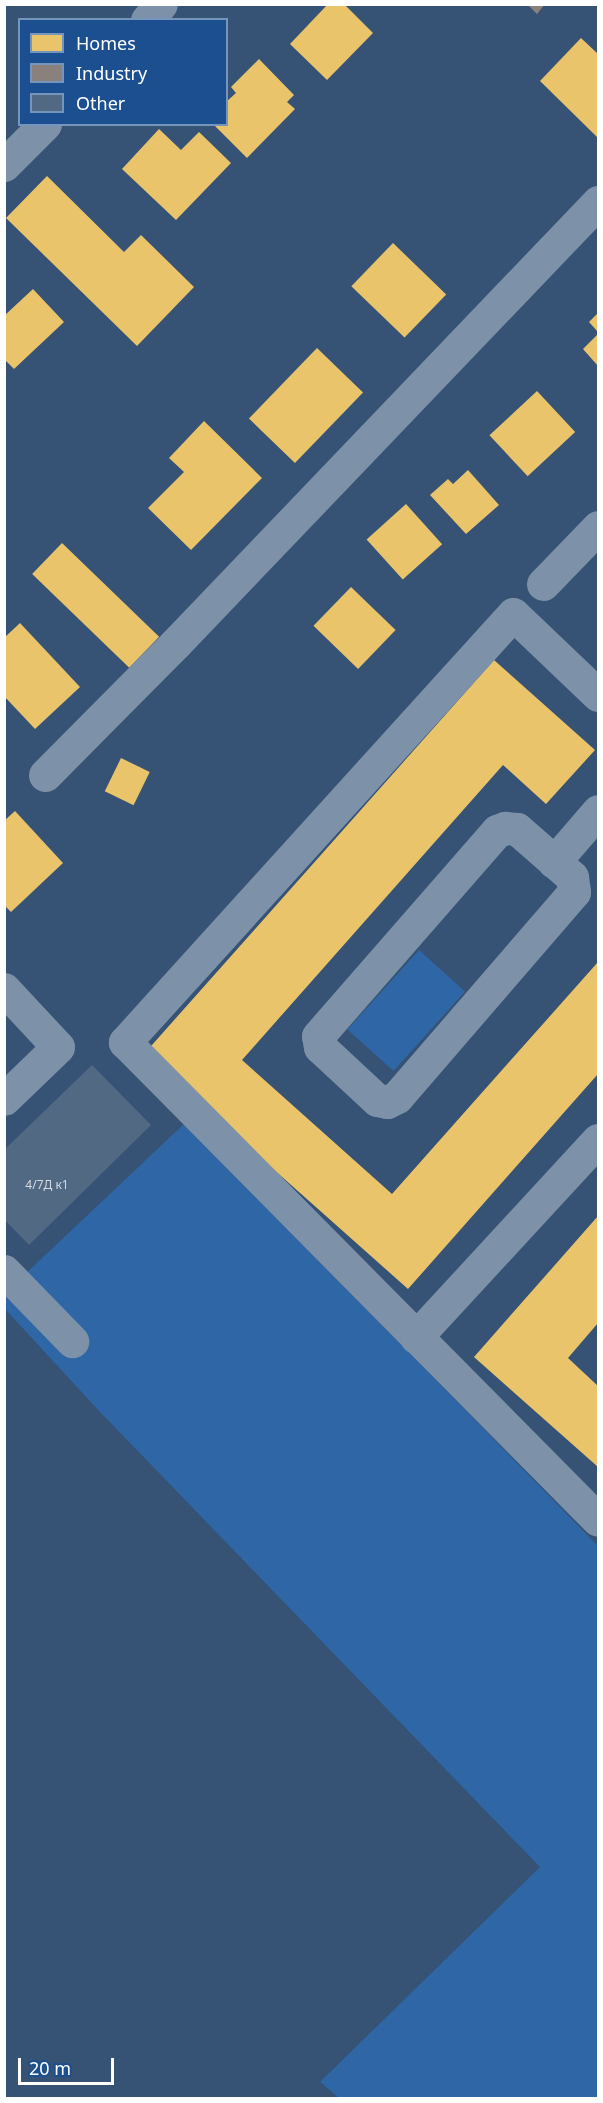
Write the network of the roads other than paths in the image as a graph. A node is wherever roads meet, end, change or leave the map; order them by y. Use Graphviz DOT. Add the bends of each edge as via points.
graph roads {
  1 [pos="161,4"];
  2 [pos="149,18"];
  3 [pos="43,126"];
  4 [pos="4,165"];
  5 [pos="598,201"];
  6 [pos="598,527"];
  7 [pos="543,584"];
  8 [pos="598,695"];
  9 [pos="45,775"];
  10 [pos="598,811"];
  11 [pos="554,862"];
  12 [pos="4,989"];
  13 [pos="4,1099"];
  14 [pos="598,1140"];
  15 [pos="4,1271"];
  16 [pos="416,1337"];
  17 [pos="72,1341"];
  18 [pos="598,1520"];
  1 -- 2 [label="street"];
  3 -- 4 [label="street"];
  5 -- 9 [label="street"];
  6 -- 7 [label="street"];
  8 -- 16 [label="street" via="513,614 125,1042"];
  10 -- 11 [label="street"];
  11 -- 11 [label="street" via="572,877 574,892 397,1097 387,1102 377,1100 320,1047 318,1036 322,1028 497,831 517,829"];
  12 -- 13 [label="street" via="58,1047"];
  14 -- 16 [label="street"];
  15 -- 17 [label="street"];
  16 -- 18 [label="street"];
}
